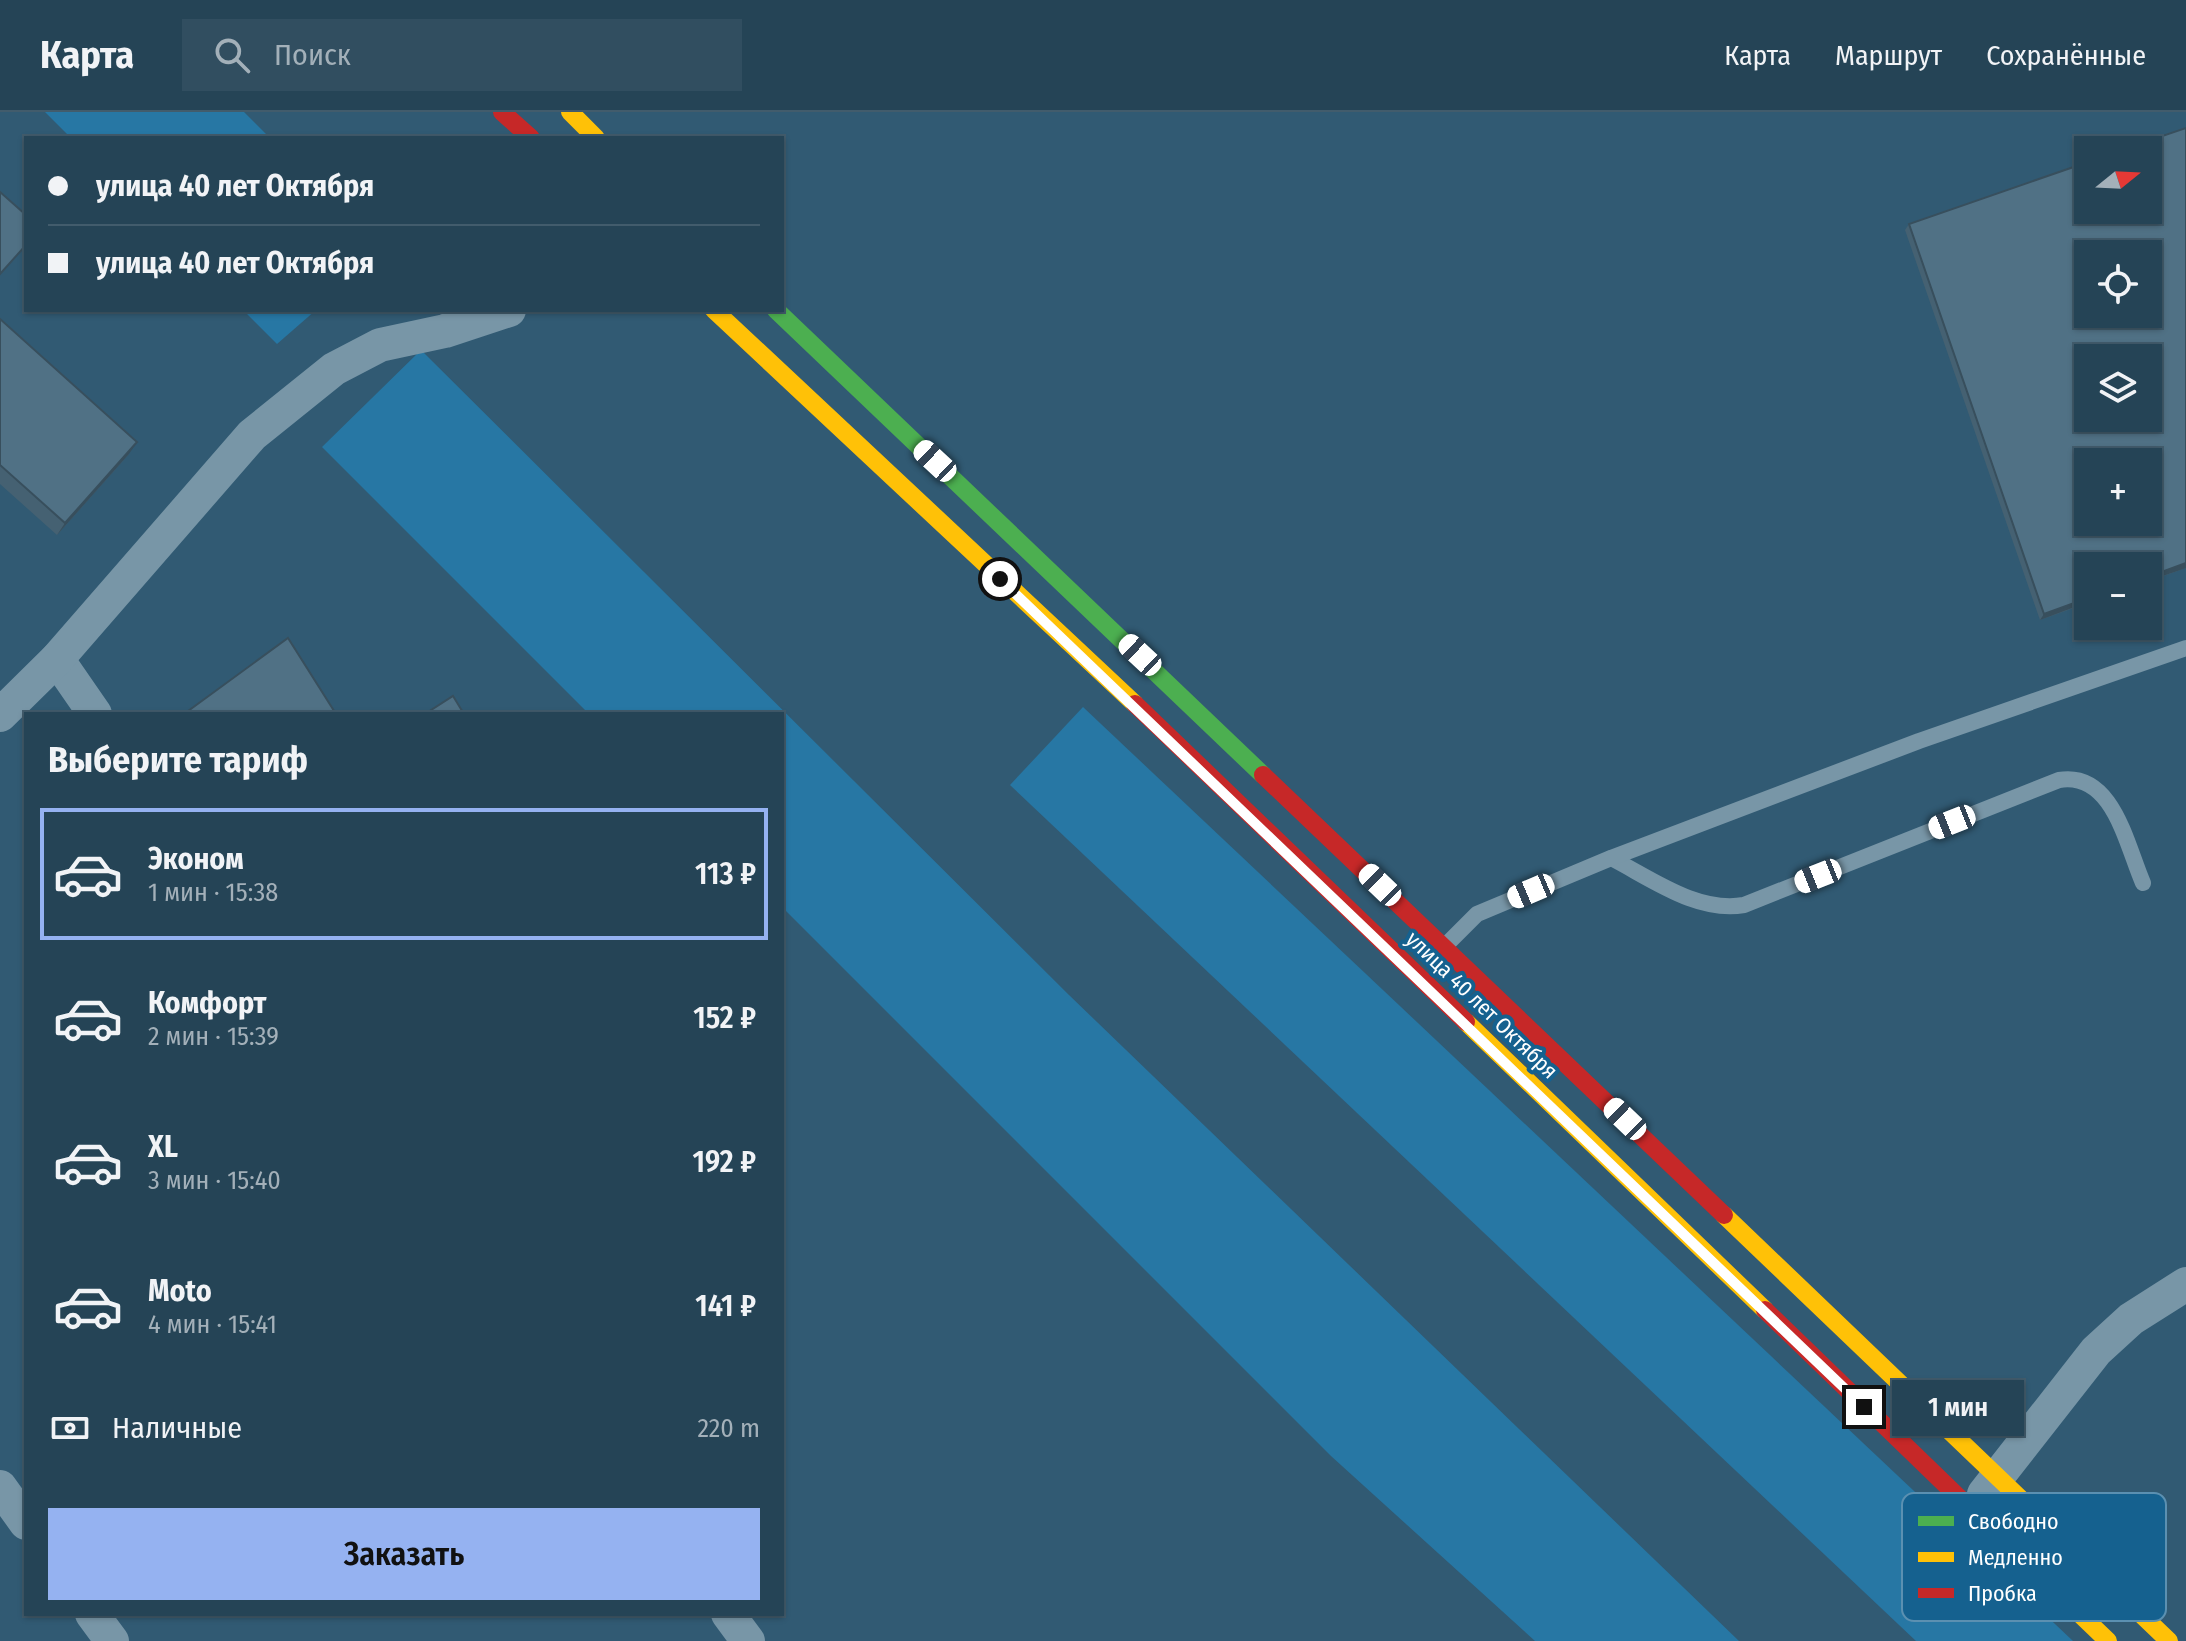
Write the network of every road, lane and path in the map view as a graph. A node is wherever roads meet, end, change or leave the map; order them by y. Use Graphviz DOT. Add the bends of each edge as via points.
graph roads {
  1 [pos="502,112"];
  2 [pos="570,112"];
  3 [pos="529,136"];
  4 [pos="594,136"];
  5 [pos="503,312"];
  6 [pos="716,312"];
  7 [pos="778,312"];
  8 [pos="2186,648"];
  9 [pos="57,659"];
  10 [pos="94,712"];
  11 [pos="0,715"];
  12 [pos="1611,858"];
  13 [pos="2143,883"];
  14 [pos="1430,961"];
  15 [pos="2186,1284"];
  16 [pos="1999,1478"];
  17 [pos="0,1487"];
  18 [pos="1954,1493"];
  19 [pos="1985,1493"];
  20 [pos="2015,1493"];
  21 [pos="24,1520"];
  22 [pos="93,1616"];
  23 [pos="729,1616"];
  24 [pos="2087,1621"];
  25 [pos="2148,1621"];
  26 [pos="112,1641"];
  27 [pos="748,1641"];
  28 [pos="2108,1641"];
  29 [pos="2169,1641"];
  1 -- 3 [label="main road"];
  2 -- 4 [label="main road"];
  5 -- 9 [label="street" via="380,345 334,369 252,435"];
  6 -- 14 [label="main road, улица 40 лет Октября" via="1158,726"];
  7 -- 14 [label="main road, улица 40 лет Октября"];
  8 -- 12 [label="lane" via="1919,741"];
  9 -- 10 [label="street"];
  9 -- 11 [label="street"];
  12 -- 13 [label="lane" via="1704,905 1723,909 2076,777 2093,782 2106,796"];
  12 -- 14 [label="lane" via="1477,914"];
  14 -- 16 [label="main road, улица 40 лет Октября"];
  14 -- 18 [label="main road, улица 40 лет Октября"];
  15 -- 16 [label="street" via="2131,1319 2096,1351"];
  16 -- 19 [label="street"];
  16 -- 20 [label="main road, улица 40 лет Октября"];
  17 -- 21 [label="street"];
  22 -- 26 [label="street"];
  23 -- 27 [label="street"];
  24 -- 28 [label="main road, улица 40 лет Октября"];
  25 -- 29 [label="main road, улица 40 лет Октября"];
}
